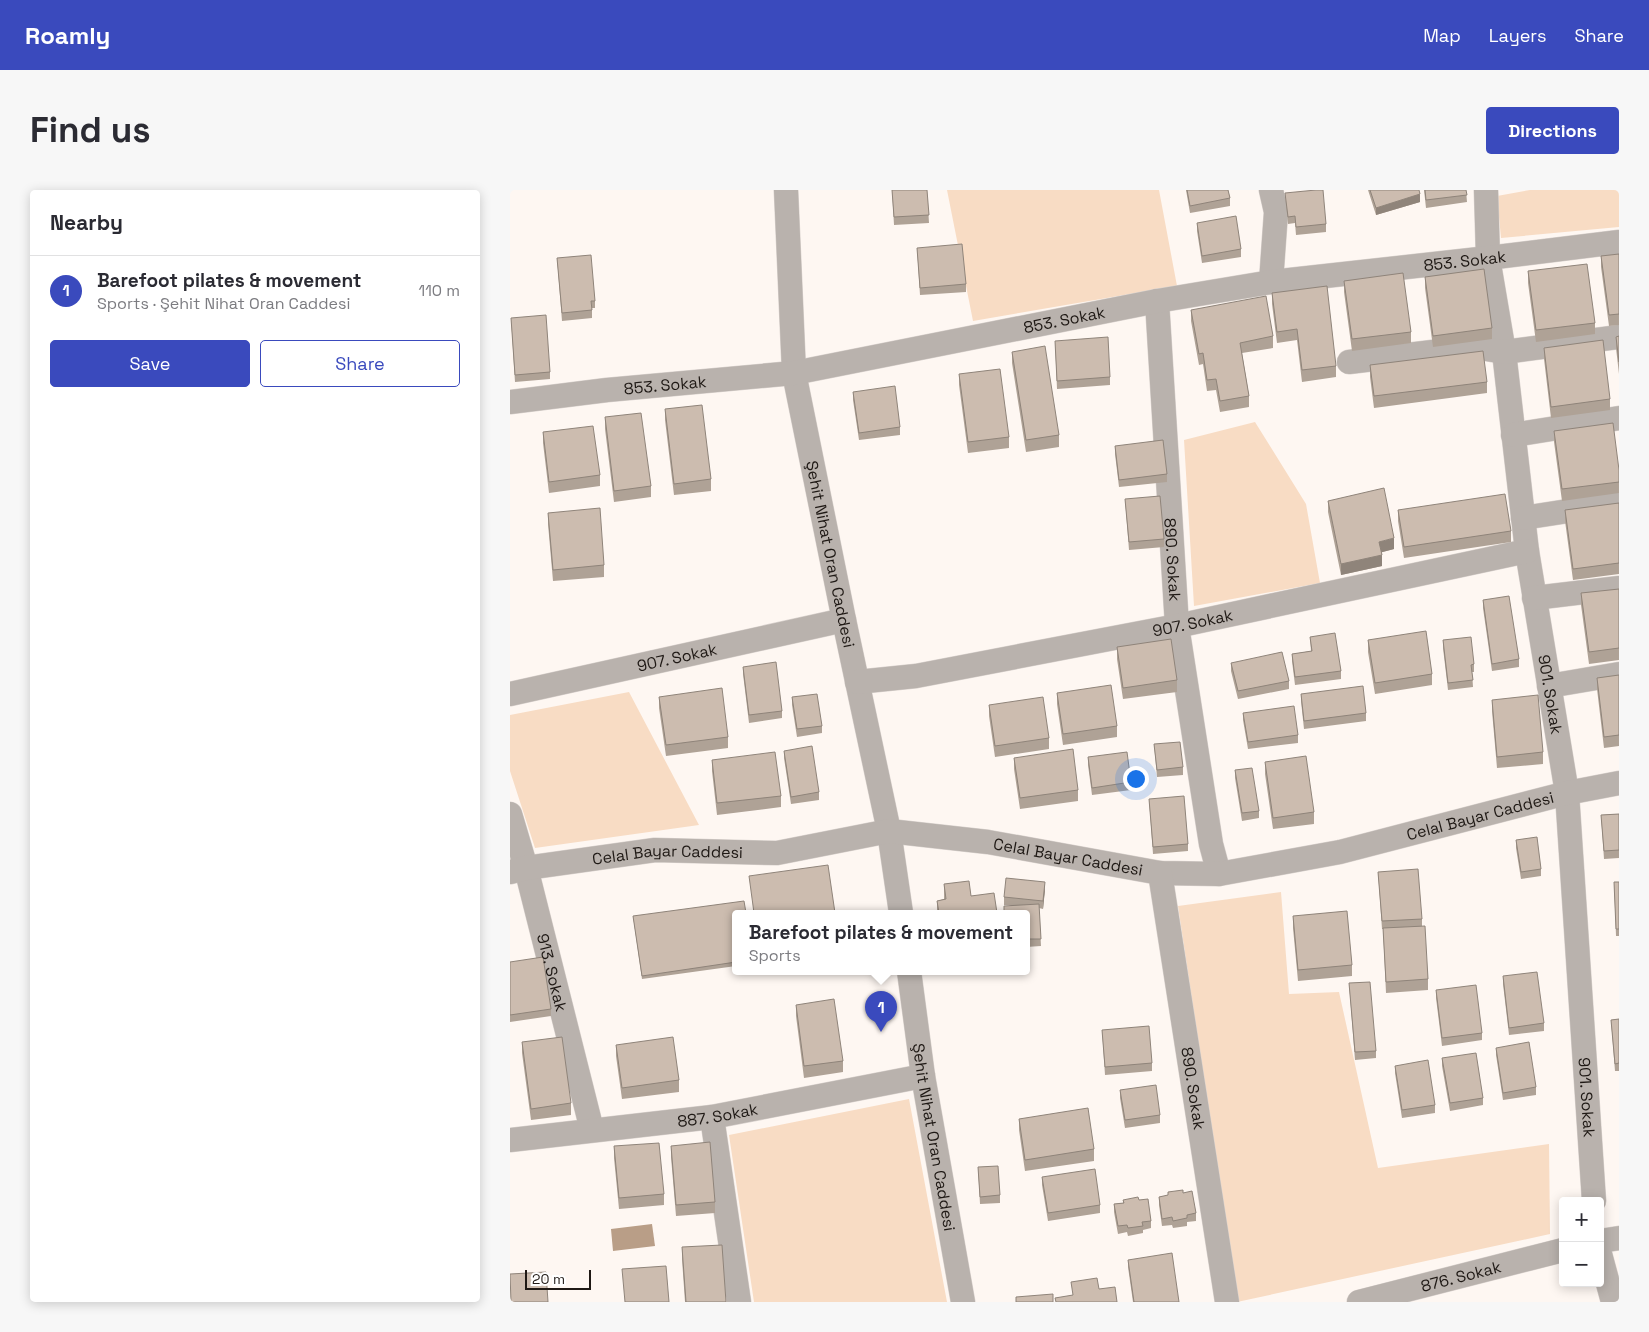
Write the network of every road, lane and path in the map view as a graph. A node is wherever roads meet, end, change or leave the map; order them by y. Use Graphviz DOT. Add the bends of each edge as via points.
graph roads {
  1 [pos="786,190"];
  2 [pos="1271,190"];
  3 [pos="1486,190"];
  4 [pos="1619,242"];
  5 [pos="1488,258"];
  6 [pos="1271,282"];
  7 [pos="1157,301"];
  8 [pos="1619,337"];
  9 [pos="1504,352"];
  10 [pos="1349,362"];
  11 [pos="794,373"];
  12 [pos="510,402"];
  13 [pos="1619,418"];
  14 [pos="1513,435"];
  15 [pos="1619,503"];
  16 [pos="1523,518"];
  17 [pos="1527,551"];
  18 [pos="1619,588"];
  19 [pos="1534,598"];
  20 [pos="844,620"];
  21 [pos="1178,626"];
  22 [pos="1619,674"];
  23 [pos="857,682"];
  24 [pos="1549,686"];
  25 [pos="510,694"];
  26 [pos="1619,783"];
  27 [pos="1567,792"];
  28 [pos="510,814"];
  29 [pos="889,831"];
  30 [pos="518,870"];
  31 [pos="1160,874"];
  32 [pos="1220,874"];
  33 [pos="901,910"];
  34 [pos="910,975"];
  35 [pos="923,1076"];
  36 [pos="712,1117"];
  37 [pos="592,1130"];
  38 [pos="510,1140"];
  39 [pos="1594,1197"];
  40 [pos="1619,1238"];
  41 [pos="1604,1240"];
  42 [pos="1559,1251"];
  43 [pos="1604,1269"];
  44 [pos="739,1302"];
  45 [pos="963,1302"];
  46 [pos="1227,1302"];
  47 [pos="1359,1302"];
  48 [pos="1613,1302"];
  1 -- 11 [label="street, Şehit Nihat Oran Caddesi"];
  2 -- 6 [label="street" via="1276,212"];
  3 -- 5 [label="street, 901. Sokak"];
  4 -- 5 [label="street, 853. Sokak"];
  5 -- 6 [label="street, 853. Sokak"];
  5 -- 9 [label="street, 901. Sokak"];
  6 -- 7 [label="street, 853. Sokak"];
  7 -- 11 [label="street, 853. Sokak"];
  7 -- 21 [label="street, 890. Sokak"];
  8 -- 9 [label="street"];
  9 -- 10 [label="street" via="1474,348"];
  9 -- 14 [label="street, 901. Sokak"];
  11 -- 12 [label="street, 853. Sokak"];
  11 -- 20 [label="street, Şehit Nihat Oran Caddesi"];
  13 -- 14 [label="street"];
  14 -- 16 [label="street, 901. Sokak"];
  15 -- 16 [label="street"];
  16 -- 17 [label="street, 901. Sokak"];
  17 -- 19 [label="street, 901. Sokak"];
  17 -- 21 [label="street, 907. Sokak"];
  18 -- 19 [label="street"];
  19 -- 24 [label="street, 901. Sokak"];
  20 -- 23 [label="street, Şehit Nihat Oran Caddesi"];
  20 -- 25 [label="street, 907. Sokak"];
  21 -- 23 [label="street, 907. Sokak" via="916,676"];
  21 -- 32 [label="street, 890. Sokak" via="1212,844"];
  22 -- 24 [label="street"];
  23 -- 29 [label="street, Şehit Nihat Oran Caddesi"];
  24 -- 27 [label="street, 901. Sokak"];
  26 -- 27 [label="street, Celal Bayar Caddesi"];
  27 -- 32 [label="street, Celal Bayar Caddesi" via="1340,852"];
  27 -- 39 [label="street, 901. Sokak"];
  28 -- 30 [label="street, 913. Sokak"];
  29 -- 30 [label="street, Celal Bayar Caddesi" via="777,853 655,850"];
  29 -- 31 [label="street, Celal Bayar Caddesi" via="988,842"];
  29 -- 33 [label="street, Şehit Nihat Oran Caddesi"];
  30 -- 37 [label="street, 913. Sokak"];
  31 -- 32 [label="street, Celal Bayar Caddesi"];
  31 -- 46 [label="street, 890. Sokak"];
  34 -- 35 [label="street, Şehit Nihat Oran Caddesi"];
  35 -- 36 [label="street, 887. Sokak"];
  35 -- 45 [label="street, Şehit Nihat Oran Caddesi"];
  36 -- 37 [label="street, 887. Sokak"];
  36 -- 44 [label="street"];
  37 -- 38 [label="street, 887. Sokak"];
  40 -- 41 [label="street"];
  42 -- 47 [label="street, 876. Sokak"];
  43 -- 48 [label="street"];
}
